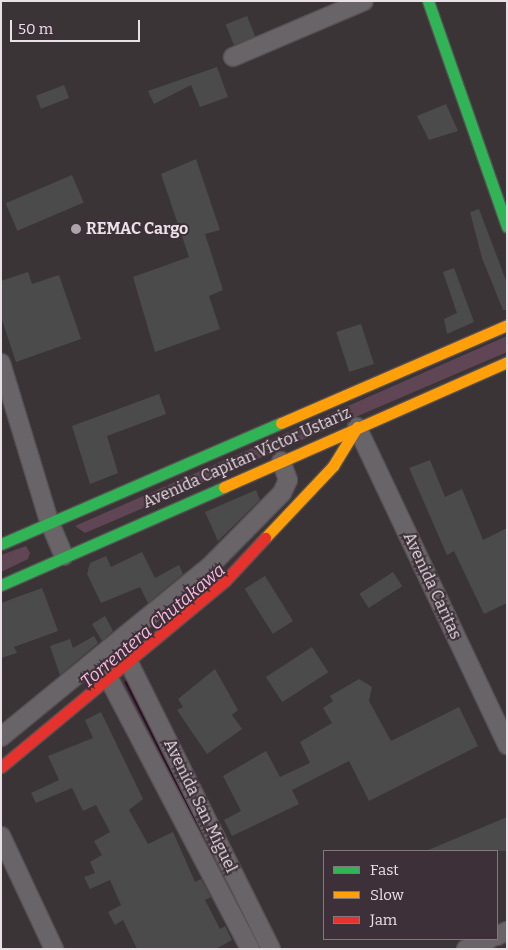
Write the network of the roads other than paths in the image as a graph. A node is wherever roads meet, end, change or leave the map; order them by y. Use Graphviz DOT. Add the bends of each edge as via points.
graph roads {
  1 [pos="364,1"];
  2 [pos="428,1"];
  3 [pos="233,57"];
  4 [pos="507,227"];
  5 [pos="507,325"];
  6 [pos="507,362"];
  7 [pos="1,364"];
  8 [pos="356,427"];
  9 [pos="281,461"];
  10 [pos="49,521"];
  11 [pos="1,544"];
  12 [pos="64,556"];
  13 [pos="1,585"];
  14 [pos="129,663"];
  15 [pos="109,679"];
  16 [pos="1,737"];
  17 [pos="507,745"];
  18 [pos="1,767"];
  19 [pos="1,836"];
  20 [pos="488,940"];
  21 [pos="54,949"];
  22 [pos="250,949"];
  23 [pos="271,949"];
  24 [pos="466,949"];
  1 -- 3 [label="street"];
  2 -- 4 [label="main road"];
  5 -- 10 [label="main road, Avenida Capitan Víctor Ustariz"];
  6 -- 8 [label="main road, Avenida Capitan Víctor Ustariz"];
  7 -- 10 [label="street"];
  8 -- 9 [label="main road, Avenida Capitan Víctor Ustariz"];
  8 -- 14 [label="main road" via="333,466 226,581"];
  8 -- 17 [label="street, Avenida Caritas"];
  9 -- 12 [label="main road, Avenida Capitan Víctor Ustariz"];
  9 -- 16 [label="street" via="288,480 282,493 212,564"];
  10 -- 11 [label="main road, Avenida Capitan Víctor Ustariz"];
  10 -- 12 [label="street"];
  12 -- 13 [label="main road, Avenida Capitan Víctor Ustariz"];
  14 -- 15 [label="main road"];
  14 -- 23 [label="street, Avenida San Miguel"];
  15 -- 18 [label="main road"];
  15 -- 22 [label="street, Avenida San Miguel"];
  19 -- 21 [label="street"];
  20 -- 24 [label="street"];
}
